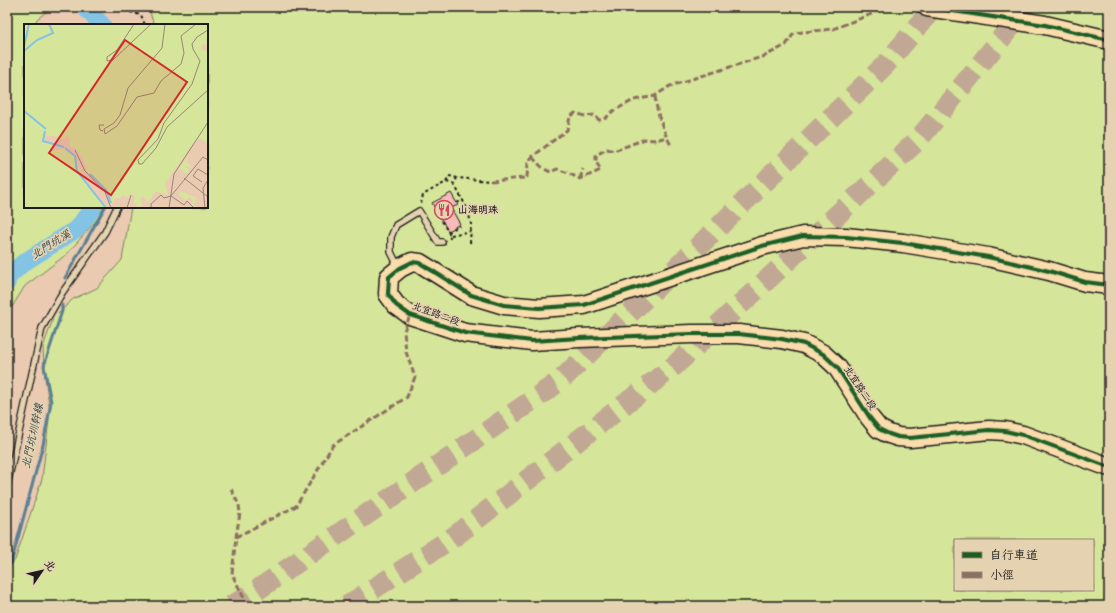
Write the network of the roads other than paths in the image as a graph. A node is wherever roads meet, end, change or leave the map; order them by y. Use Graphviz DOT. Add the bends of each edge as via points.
graph roads {
  1 [pos="927,7"];
  2 [pos="1109,40"];
  3 [pos="117,208"];
  4 [pos="444,243"];
  5 [pos="400,268"];
  6 [pos="1109,286"];
  7 [pos="1109,467"];
  8 [pos="7,486"];
  1 -- 2 [label="main road" via="1045,25"];
  3 -- 8 [label="lane" via="105,232 62,293 42,328"];
  4 -- 5 [label="lane" via="438,242 419,211 396,225 391,237 391,252"];
  5 -- 6 [label="main road" via="412,262 420,263 471,295 504,306 539,308 584,305 762,246 803,236 903,243 988,257"];
  5 -- 7 [label="main road, 北宜路二段" via="389,278 388,294 396,305 410,315 465,333 532,341 692,334 739,334 782,339 804,344 823,354 837,367 870,418 889,434 910,438 989,430 1005,431 1023,435"];
}
